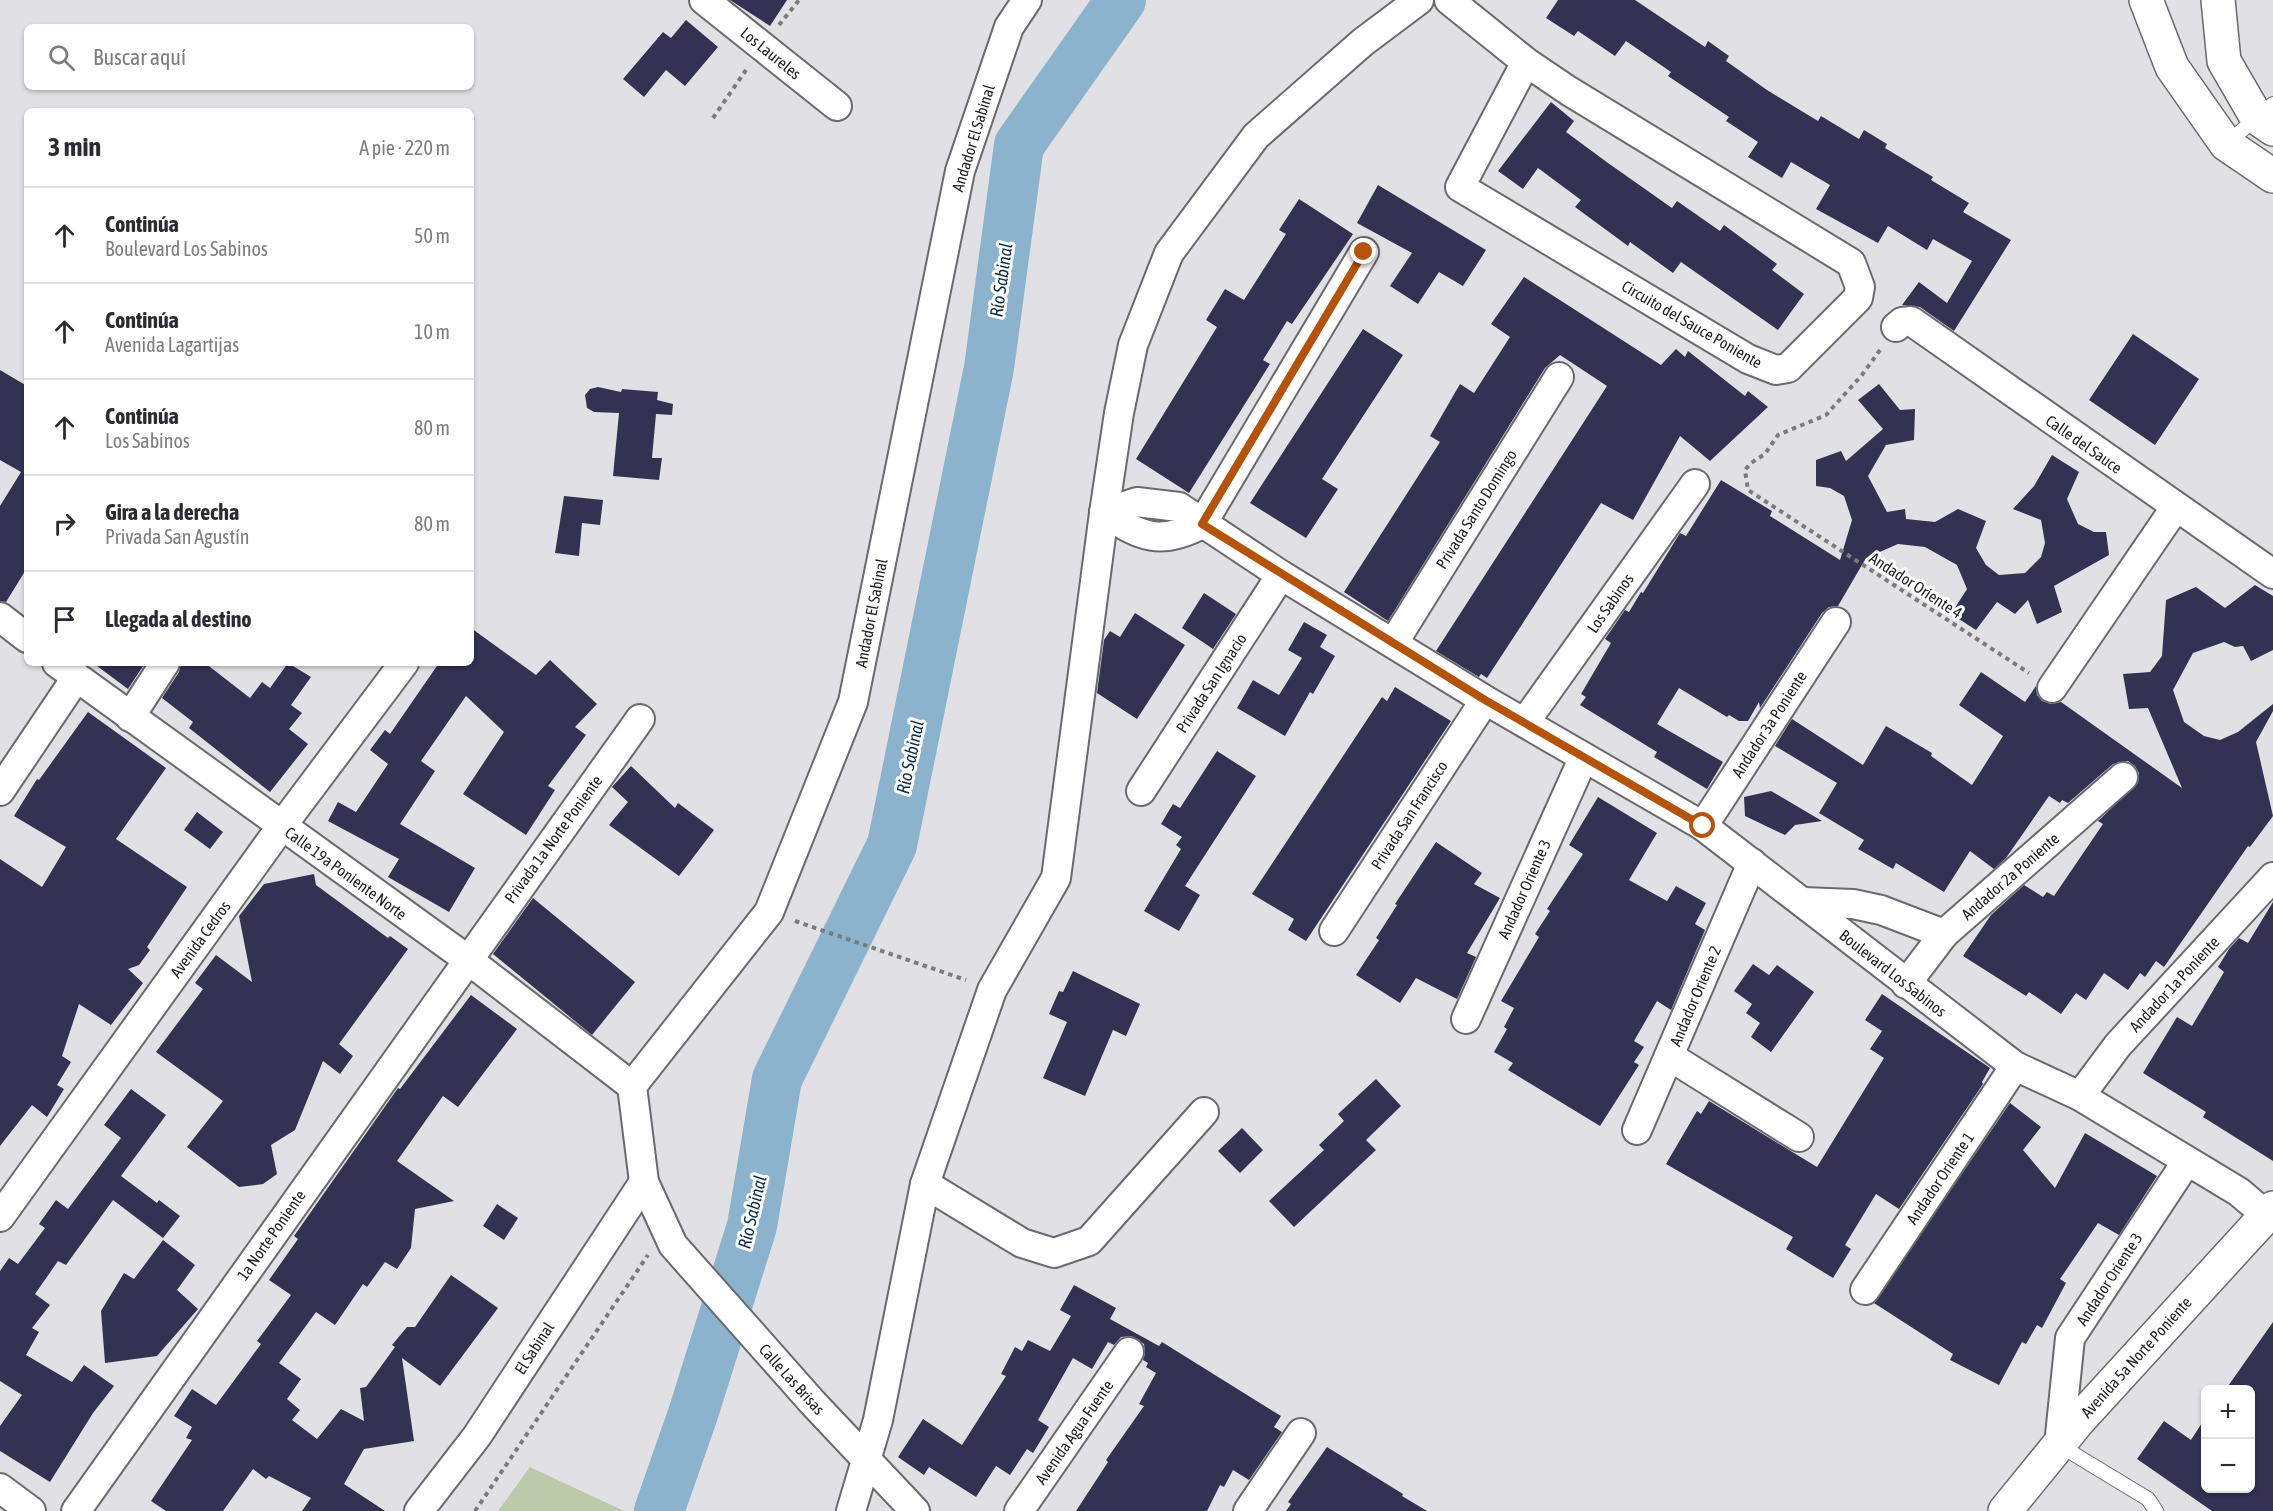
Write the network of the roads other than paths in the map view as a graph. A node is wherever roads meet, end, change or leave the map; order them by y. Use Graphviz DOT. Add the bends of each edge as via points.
graph roads {
  1 [pos="704,0"];
  2 [pos="1027,0"];
  3 [pos="1419,0"];
  4 [pos="1449,0"];
  5 [pos="2146,0"];
  6 [pos="2218,0"];
  7 [pos="1526,62"];
  8 [pos="837,106"];
  9 [pos="2268,117"];
  10 [pos="2226,144"];
  11 [pos="2273,176"];
  12 [pos="1364,252"];
  13 [pos="1896,327"];
  14 [pos="1559,377"];
  15 [pos="1695,484"];
  16 [pos="2175,508"];
  17 [pos="1104,513"];
  18 [pos="1202,524"];
  19 [pos="2273,574"];
  20 [pos="1281,575"];
  21 [pos="0,617"];
  22 [pos="1836,622"];
  23 [pos="24,637"];
  24 [pos="1394,642"];
  25 [pos="163,666"];
  26 [pos="402,666"];
  27 [pos="67,670"];
  28 [pos="2052,688"];
  29 [pos="1485,700"];
  30 [pos="130,717"];
  31 [pos="640,719"];
  32 [pos="1525,722"];
  33 [pos="1583,759"];
  34 [pos="2123,777"];
  35 [pos="0,791"];
  36 [pos="1141,791"];
  37 [pos="1703,826"];
  38 [pos="281,827"];
  39 [pos="1752,863"];
  40 [pos="2273,877"];
  41 [pos="1803,902"];
  42 [pos="1334,931"];
  43 [pos="1944,934"];
  44 [pos="466,959"];
  45 [pos="1906,984"];
  46 [pos="1466,1019"];
  47 [pos="1669,1056"];
  48 [pos="2015,1066"];
  49 [pos="632,1086"];
  50 [pos="2080,1096"];
  51 [pos="1203,1112"];
  52 [pos="1637,1130"];
  53 [pos="1799,1137"];
  54 [pos="2187,1161"];
  55 [pos="644,1182"];
  56 [pos="925,1184"];
  57 [pos="2270,1211"];
  58 [pos="0,1217"];
  59 [pos="1865,1290"];
  60 [pos="1129,1352"];
  61 [pos="1301,1433"];
  62 [pos="2059,1445"];
  63 [pos="867,1461"];
  64 [pos="0,1488"];
  65 [pos="31,1511"];
  66 [pos="76,1511"];
  67 [pos="419,1511"];
  68 [pos="851,1511"];
  69 [pos="915,1511"];
  70 [pos="1019,1511"];
  71 [pos="1248,1511"];
  72 [pos="2005,1511"];
  73 [pos="2156,1511"];
  1 -- 8 [label="street, Los Laureles"];
  2 -- 49 [label="street, Andador El Sabinal" via="1009,27 960,171 853,702 769,912"];
  3 -- 17 [label="street" via="1363,42 1256,136 1169,253 1133,345"];
  4 -- 7 [label="street, Circuito del Sauce Poniente"];
  5 -- 10 [label="main road" via="2172,67"];
  6 -- 9 [label="main road" via="2224,62"];
  7 -- 7 [label="street, Circuito del Sauce Poniente" via="1851,263 1860,287 1858,298 1788,368 1776,370 1748,359 1460,187"];
  9 -- 10 [label="lane"];
  10 -- 11 [label="main road"];
  12 -- 18 [label="street"];
  13 -- 16 [label="street, Calle del Sauce" via="1911,321"];
  14 -- 24 [label="street, Privada Santo Domingo"];
  15 -- 32 [label="street, Los Sabinos"];
  16 -- 19 [label="street, Calle del Sauce"];
  16 -- 28 [label="street"];
  17 -- 18 [label="street" via="1137,502 1179,507"];
  17 -- 56 [label="street" via="1056,878 993,990"];
  18 -- 20 [label="street"];
  20 -- 24 [label="street"];
  20 -- 36 [label="street, Privada San Ignacio"];
  21 -- 23 [label="street"];
  22 -- 37 [label="street, Andador 3a Poniente"];
  24 -- 29 [label="street"];
  25 -- 30 [label="street"];
  26 -- 38 [label="street, Avenida Cedros"];
  27 -- 30 [label="street, Calle 19a Poniente Norte"];
  27 -- 35 [label="street"];
  29 -- 32 [label="street, Boulevard Los Sabinos"];
  29 -- 42 [label="street, Privada San Francisco"];
  30 -- 38 [label="street, Calle 19a Poniente Norte"];
  31 -- 44 [label="street, Privada 1a Norte Poniente"];
  32 -- 33 [label="street, Boulevard Los Sabinos"];
  33 -- 37 [label="street, Boulevard Los Sabinos"];
  33 -- 46 [label="street, Andador Oriente 3"];
  34 -- 43 [label="street, Andador 2a Poniente"];
  37 -- 39 [label="street, Boulevard Los Sabinos"];
  38 -- 44 [label="street, Calle 19a Poniente Norte"];
  38 -- 58 [label="street, Avenida Cedros"];
  39 -- 41 [label="street, Boulevard Los Sabinos"];
  39 -- 47 [label="street, Andador Oriente 2"];
  40 -- 50 [label="street, Andador 1a Poniente" via="2118,1045"];
  41 -- 43 [label="street" via="1853,904 1881,910"];
  41 -- 45 [label="street, Boulevard Los Sabinos"];
  43 -- 45 [label="street, Andador 2a Poniente"];
  44 -- 49 [label="street, Calle 19a Poniente Norte"];
  44 -- 66 [label="street, 1a Norte Poniente"];
  45 -- 48 [label="street, Boulevard Los Sabinos"];
  47 -- 52 [label="street, Andador Oriente 2"];
  47 -- 53 [label="street"];
  48 -- 50 [label="street, Boulevard Los Sabinos"];
  48 -- 59 [label="street, Andador Oriente 1"];
  49 -- 55 [label="street"];
  50 -- 54 [label="street, Boulevard Los Sabinos"];
  51 -- 56 [label="street" via="1089,1241 1054,1253 1022,1243"];
  54 -- 57 [label="street, Boulevard Los Sabinos"];
  54 -- 62 [label="street, Andador Oriente 3" via="2070,1338"];
  55 -- 63 [label="street, Calle Las Brisas" via="669,1237"];
  55 -- 67 [label="street, El Sabinal" via="477,1436"];
  56 -- 63 [label="street"];
  57 -- 62 [label="main road, Avenida 5a Norte Poniente"];
  60 -- 70 [label="street, Avenida Agua Fuente"];
  61 -- 71 [label="street"];
  62 -- 72 [label="main road, Avenida 5a Norte Poniente"];
  62 -- 73 [label="lane" via="2148,1499"];
  63 -- 68 [label="street"];
  63 -- 69 [label="street, Calle Las Brisas"];
  64 -- 65 [label="street"];
}
